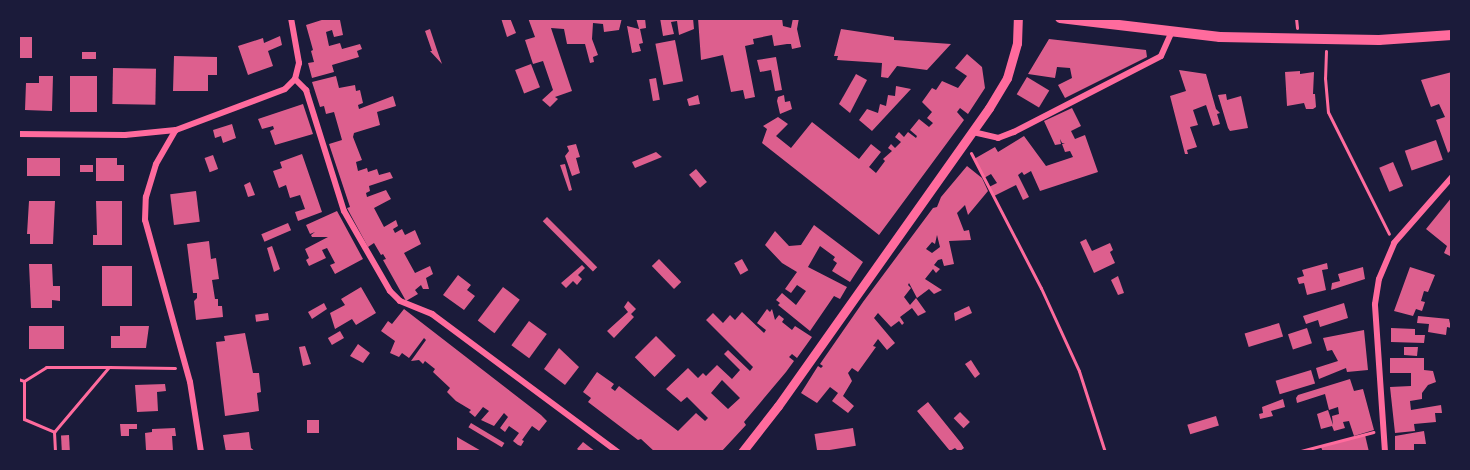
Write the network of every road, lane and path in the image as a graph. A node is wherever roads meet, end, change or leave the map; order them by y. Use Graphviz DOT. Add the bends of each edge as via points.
graph roads {
  1 [pos="291,18"];
  2 [pos="1018,18"];
  3 [pos="1060,18"];
  4 [pos="1172,31"];
  5 [pos="1452,35"];
  6 [pos="1326,40"];
  7 [pos="295,79"];
  8 [pos="176,130"];
  9 [pos="973,132"];
  10 [pos="18,134"];
  11 [pos="967,141"];
  12 [pos="1452,177"];
  13 [pos="1394,243"];
  14 [pos="109,367"];
  15 [pos="186,369"];
  16 [pos="18,379"];
  17 [pos="24,381"];
  18 [pos="1384,429"];
  19 [pos="54,432"];
  20 [pos="56,452"];
  21 [pos="201,452"];
  22 [pos="618,452"];
  23 [pos="742,452"];
  24 [pos="1105,452"];
  25 [pos="1297,452"];
  26 [pos="1385,452"];
  1 -- 7 [label="street" via="299,63"];
  2 -- 9 [label="street" via="1017,43 1007,78"];
  3 -- 4 [label="main road"];
  4 -- 6 [label="main road" via="1220,37"];
  4 -- 9 [label="street" via="1161,56 1014,132 998,138"];
  5 -- 6 [label="main road"];
  6 -- 13 [label="path" via="1328,112"];
  7 -- 8 [label="street" via="285,89"];
  7 -- 22 [label="street" via="306,90 344,211 390,291 400,301 432,314"];
  8 -- 10 [label="street" via="125,135"];
  8 -- 15 [label="street" via="151,178 145,220"];
  9 -- 11 [label="street"];
  11 -- 23 [label="street"];
  11 -- 24 [label="path" via="1079,371"];
  12 -- 13 [label="street"];
  13 -- 18 [label="street" via="1386,256 1375,304"];
  14 -- 15 [label="path"];
  14 -- 17 [label="path" via="46,367"];
  14 -- 19 [label="path"];
  15 -- 21 [label="street"];
  16 -- 17 [label="path"];
  17 -- 19 [label="path" via="24,419"];
  18 -- 25 [label="path"];
  18 -- 26 [label="street"];
  19 -- 20 [label="path"];
}
